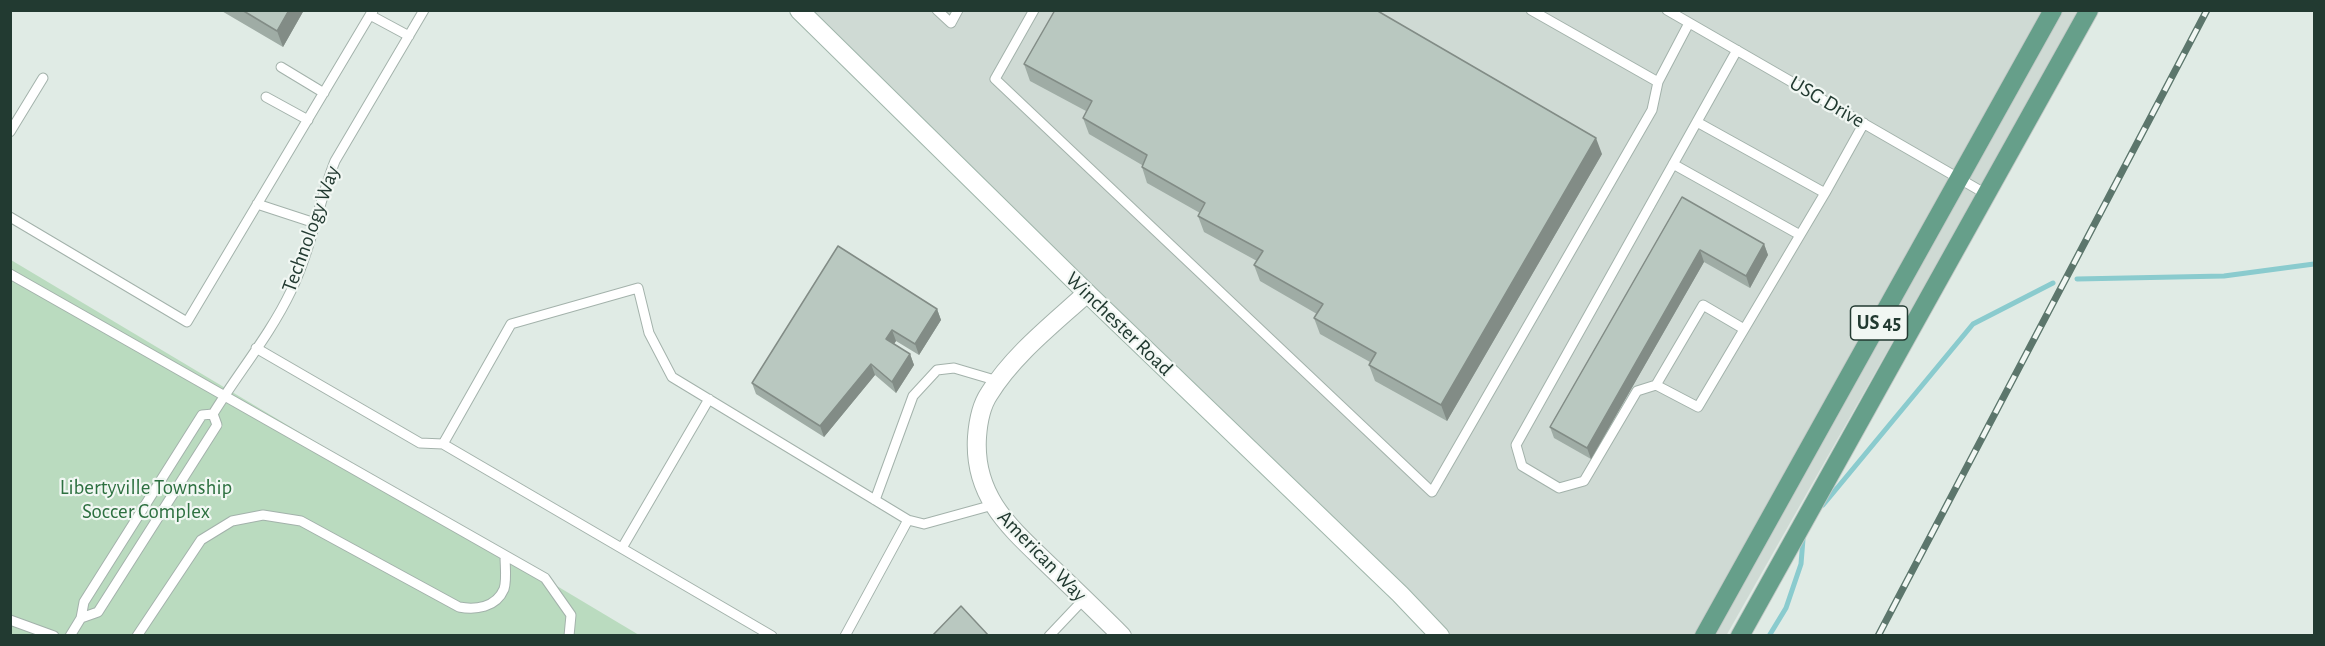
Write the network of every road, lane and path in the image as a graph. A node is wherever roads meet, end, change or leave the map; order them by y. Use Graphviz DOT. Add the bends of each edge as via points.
graph roads {
  1 [pos="424,10"];
  2 [pos="799,10"];
  3 [pos="937,10"];
  4 [pos="958,10"];
  5 [pos="1034,10"];
  6 [pos="1531,10"];
  7 [pos="1667,10"];
  8 [pos="2053,10"];
  9 [pos="2089,10"];
  10 [pos="372,13"];
  11 [pos="1689,23"];
  12 [pos="409,36"];
  13 [pos="1737,50"];
  14 [pos="281,67"];
  15 [pos="43,78"];
  16 [pos="1658,82"];
  17 [pos="324,93"];
  18 [pos="266,97"];
  19 [pos="308,120"];
  20 [pos="1697,122"];
  21 [pos="1864,123"];
  22 [pos="10,132"];
  23 [pos="1673,164"];
  24 [pos="1960,179"];
  25 [pos="1825,193"];
  26 [pos="1986,194"];
  27 [pos="257,204"];
  28 [pos="10,217"];
  29 [pos="315,223"];
  30 [pos="1800,235"];
  31 [pos="10,274"];
  32 [pos="1087,293"];
  33 [pos="1744,329"];
  34 [pos="256,348"];
  35 [pos="998,381"];
  36 [pos="1656,385"];
  37 [pos="224,395"];
  38 [pos="709,399"];
  39 [pos="213,414"];
  40 [pos="443,444"];
  41 [pos="875,500"];
  42 [pos="993,505"];
  43 [pos="908,520"];
  44 [pos="622,548"];
  45 [pos="506,556"];
  46 [pos="1084,599"];
  47 [pos="81,618"];
  48 [pos="10,620"];
  49 [pos="54,636"];
  50 [pos="70,636"];
  51 [pos="137,636"];
  52 [pos="569,636"];
  53 [pos="772,636"];
  54 [pos="845,636"];
  55 [pos="1049,636"];
  56 [pos="1122,636"];
  57 [pos="1440,636"];
  58 [pos="1704,636"];
  59 [pos="1740,636"];
  1 -- 12 [label="lane, Technology Way"];
  2 -- 32 [label="main road, Winchester Road"];
  3 -- 4 [label="lane" via="951,23"];
  5 -- 16 [label="lane" via="995,79 1432,492 1652,110"];
  6 -- 16 [label="lane"];
  7 -- 11 [label="lane, USG Drive"];
  8 -- 24 [label="main road, US 45"];
  9 -- 26 [label="main road, US 45"];
  10 -- 12 [label="lane"];
  10 -- 17 [label="lane"];
  11 -- 13 [label="lane, USG Drive"];
  11 -- 16 [label="lane"];
  12 -- 29 [label="lane, Technology Way" via="335,161"];
  13 -- 20 [label="lane"];
  13 -- 21 [label="lane, USG Drive"];
  14 -- 17 [label="lane"];
  15 -- 22 [label="lane"];
  17 -- 19 [label="lane"];
  18 -- 19 [label="lane"];
  19 -- 27 [label="lane"];
  20 -- 23 [label="lane"];
  20 -- 25 [label="lane"];
  21 -- 24 [label="lane, USG Drive"];
  21 -- 25 [label="lane"];
  23 -- 30 [label="lane"];
  23 -- 36 [label="lane" via="1516,445 1522,466 1559,488 1584,481 1637,391"];
  24 -- 26 [label="lane, USG Drive"];
  24 -- 58 [label="main road, US 45"];
  25 -- 30 [label="lane"];
  26 -- 59 [label="main road, US 45"];
  27 -- 28 [label="lane" via="187,322"];
  27 -- 29 [label="lane"];
  29 -- 34 [label="lane, Technology Way" via="291,291"];
  30 -- 33 [label="lane"];
  31 -- 37 [label="lane"];
  32 -- 35 [label="main road, American Way" via="1027,348"];
  32 -- 57 [label="main road, Winchester Road"];
  33 -- 36 [label="lane" via="1698,407"];
  33 -- 36 [label="lane" via="1703,305"];
  34 -- 37 [label="lane, Technology Way"];
  34 -- 40 [label="lane" via="420,443"];
  35 -- 41 [label="lane" via="954,368 938,370 913,396"];
  35 -- 42 [label="main road, American Way" via="983,405 976,453 978,470"];
  37 -- 39 [label="lane, Technology Way"];
  37 -- 45 [label="lane"];
  38 -- 40 [label="lane" via="672,377 649,333 638,288 511,324"];
  38 -- 41 [label="lane"];
  38 -- 44 [label="lane"];
  39 -- 47 [label="lane" via="202,416 84,602"];
  39 -- 47 [label="lane" via="217,425 98,612"];
  40 -- 44 [label="lane"];
  41 -- 43 [label="lane"];
  42 -- 43 [label="lane" via="924,524"];
  42 -- 46 [label="main road, American Way" via="1007,524"];
  43 -- 54 [label="lane"];
  44 -- 53 [label="lane"];
  45 -- 51 [label="lane" via="504,590 494,602 474,610 459,607 301,521 263,515 232,521 201,540"];
  45 -- 52 [label="lane" via="545,578 571,615"];
  46 -- 55 [label="lane"];
  46 -- 56 [label="main road, American Way"];
  47 -- 50 [label="lane"];
  48 -- 49 [label="lane"];
}
